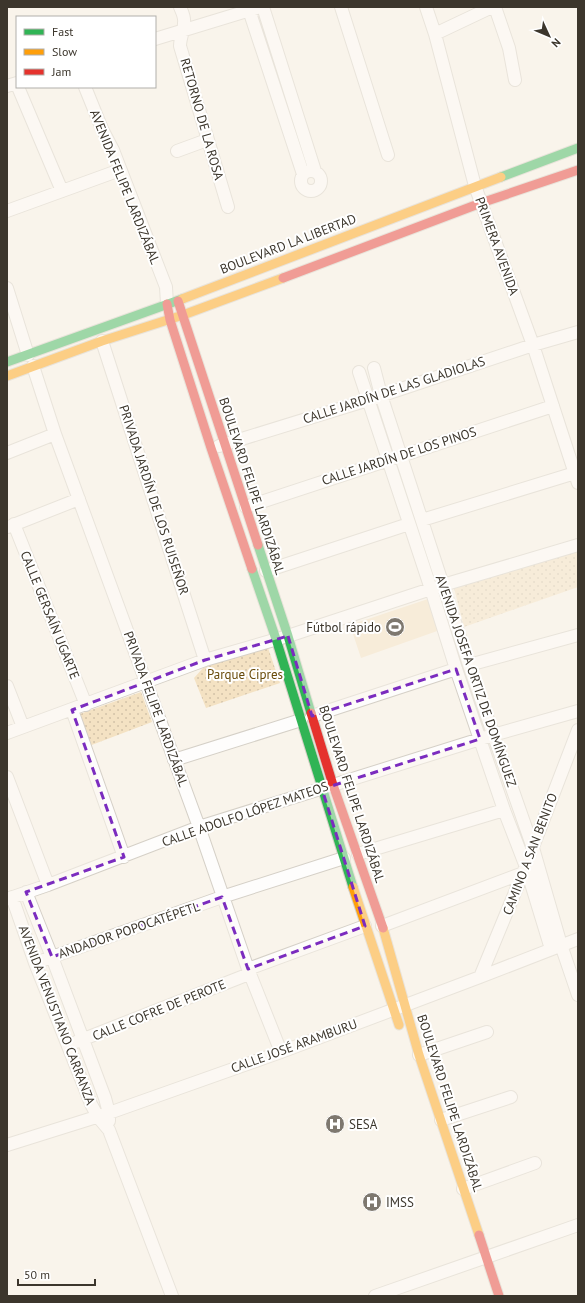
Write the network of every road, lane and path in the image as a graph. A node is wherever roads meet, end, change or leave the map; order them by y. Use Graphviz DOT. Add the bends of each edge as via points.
graph roads {
  1 [pos="180,7"];
  2 [pos="341,7"];
  3 [pos="426,7"];
  4 [pos="494,7"];
  5 [pos="257,8"];
  6 [pos="178,32"];
  7 [pos="435,34"];
  8 [pos="156,39"];
  9 [pos="515,80"];
  10 [pos="18,88"];
  11 [pos="85,88"];
  12 [pos="207,140"];
  13 [pos="578,148"];
  14 [pos="177,151"];
  15 [pos="388,155"];
  16 [pos="120,170"];
  17 [pos="578,170"];
  18 [pos="309,172"];
  19 [pos="475,186"];
  20 [pos="62,191"];
  21 [pos="481,203"];
  22 [pos="228,207"];
  23 [pos="7,211"];
  24 [pos="7,288"];
  25 [pos="172,302"];
  26 [pos="183,315"];
  27 [pos="170,320"];
  28 [pos="578,332"];
  29 [pos="102,341"];
  30 [pos="533,345"];
  31 [pos="31,361"];
  32 [pos="7,362"];
  33 [pos="374,368"];
  34 [pos="359,372"];
  35 [pos="7,376"];
  36 [pos="381,395"];
  37 [pos="368,400"];
  38 [pos="553,406"];
  39 [pos="56,434"];
  40 [pos="224,444"];
  41 [pos="211,448"];
  42 [pos="7,453"];
  43 [pos="401,456"];
  44 [pos="388,460"];
  45 [pos="576,478"];
  46 [pos="79,499"];
  47 [pos="246,507"];
  48 [pos="422,520"];
  49 [pos="409,524"];
  50 [pos="10,526"];
  51 [pos="578,544"];
  52 [pos="266,571"];
  53 [pos="444,585"];
  54 [pos="431,589"];
  55 [pos="578,635"];
  56 [pos="288,636"];
  57 [pos="276,639"];
  58 [pos="205,660"];
  59 [pos="469,664"];
  60 [pos="456,669"];
  61 [pos="147,681"];
  62 [pos="7,686"];
  63 [pos="86,705"];
  64 [pos="72,710"];
  65 [pos="578,712"];
  66 [pos="307,718"];
  67 [pos="23,727"];
  68 [pos="578,730"];
  69 [pos="7,733"];
  70 [pos="493,735"];
  71 [pos="480,739"];
  72 [pos="174,760"];
  73 [pos="7,777"];
  74 [pos="334,784"];
  75 [pos="322,789"];
  76 [pos="504,810"];
  77 [pos="199,827"];
  78 [pos="533,848"];
  79 [pos="358,854"];
  80 [pos="124,857"];
  81 [pos="344,858"];
  82 [pos="525,870"];
  83 [pos="48,885"];
  84 [pos="26,892"];
  85 [pos="222,897"];
  86 [pos="10,898"];
  87 [pos="365,926"];
  88 [pos="382,926"];
  89 [pos="578,939"];
  90 [pos="556,947"];
  91 [pos="52,957"];
  92 [pos="35,963"];
  93 [pos="249,971"];
  94 [pos="480,977"];
  95 [pos="578,995"];
  96 [pos="400,1007"];
  97 [pos="401,1032"];
  98 [pos="487,1032"];
  99 [pos="83,1039"];
  100 [pos="68,1045"];
  101 [pos="281,1052"];
  102 [pos="419,1055"];
  103 [pos="511,1097"];
  104 [pos="104,1115"];
  105 [pos="441,1120"];
  106 [pos="445,1133"];
  107 [pos="435,1137"];
  108 [pos="7,1145"];
  109 [pos="535,1163"];
  110 [pos="463,1189"];
  111 [pos="578,1225"];
  112 [pos="479,1260"];
  113 [pos="172,1296"];
  114 [pos="375,1296"];
  115 [pos="499,1296"];
  1 -- 6 [label="street, RETORNO DE LA ROSA" via="184,24"];
  2 -- 15 [label="street"];
  3 -- 7 [label="street, PRIMERA AVENIDA"];
  4 -- 7 [label="street"];
  4 -- 9 [label="street" via="509,48"];
  5 -- 6 [label="street"];
  5 -- 18 [label="street"];
  6 -- 8 [label="street"];
  6 -- 12 [label="street, RETORNO DE LA ROSA"];
  7 -- 19 [label="street, PRIMERA AVENIDA"];
  10 -- 20 [label="street"];
  11 -- 16 [label="street, AVENIDA FELIPE LARDIZÁBAL"];
  12 -- 14 [label="street"];
  12 -- 22 [label="street, RETORNO DE LA ROSA"];
  13 -- 19 [label="main road, BOULEVARD LA LIBERTAD"];
  16 -- 20 [label="street"];
  16 -- 25 [label="street, AVENIDA FELIPE LARDIZÁBAL"];
  17 -- 21 [label="main road, BOULEVARD LA LIBERTAD"];
  19 -- 21 [label="street, PRIMERA AVENIDA"];
  19 -- 25 [label="main road, BOULEVARD LA LIBERTAD"];
  20 -- 23 [label="street"];
  21 -- 26 [label="main road, BOULEVARD LA LIBERTAD"];
  21 -- 30 [label="street, PRIMERA AVENIDA"];
  24 -- 31 [label="street, PRIVADA FELIPE LARDIZÁBAL"];
  25 -- 26 [label="main road, BOULEVARD FELIPE LARDIZÁBAL"];
  25 -- 27 [label="main road, BOULEVARD FELIPE LARDIZÁBAL"];
  25 -- 31 [label="main road, BOULEVARD LA LIBERTAD"];
  26 -- 27 [label="main road, BOULEVARD LA LIBERTAD"];
  26 -- 40 [label="main road, BOULEVARD FELIPE LARDIZÁBAL"];
  27 -- 29 [label="main road, BOULEVARD LA LIBERTAD"];
  27 -- 41 [label="main road, BOULEVARD FELIPE LARDIZÁBAL"];
  28 -- 30 [label="street, CALLE JARDÍN DE LAS GLADIOLAS"];
  29 -- 31 [label="main road, BOULEVARD LA LIBERTAD"];
  29 -- 58 [label="street, PRIVADA JARDÍN DE LOS RUISEÑOR"];
  30 -- 36 [label="street, CALLE JARDÍN DE LAS GLADIOLAS"];
  30 -- 38 [label="street, PRIMERA AVENIDA"];
  31 -- 32 [label="main road, BOULEVARD LA LIBERTAD"];
  31 -- 35 [label="main road, BOULEVARD LA LIBERTAD"];
  31 -- 39 [label="street, PRIVADA FELIPE LARDIZÁBAL"];
  33 -- 36 [label="street, AVENIDA JOSEFA ORTIZ DE DOMÍNGUEZ"];
  34 -- 37 [label="street, AVENIDA JOSEFA ORTIZ DE DOMÍNGUEZ"];
  36 -- 37 [label="street, CALLE JARDÍN DE LAS GLADIOLAS"];
  36 -- 43 [label="street, AVENIDA JOSEFA ORTIZ DE DOMÍNGUEZ"];
  37 -- 40 [label="street, CALLE JARDÍN DE LAS GLADIOLAS"];
  37 -- 44 [label="street, AVENIDA JOSEFA ORTIZ DE DOMÍNGUEZ"];
  38 -- 43 [label="street, CALLE JARDÍN DE LOS PINOS"];
  38 -- 45 [label="street, PRIMERA AVENIDA"];
  39 -- 42 [label="street"];
  39 -- 46 [label="street, PRIVADA FELIPE LARDIZÁBAL"];
  40 -- 41 [label="street, CALLE JARDÍN DE LAS GLADIOLAS"];
  40 -- 47 [label="main road, BOULEVARD FELIPE LARDIZÁBAL"];
  41 -- 57 [label="main road, BOULEVARD FELIPE LARDIZÁBAL"];
  43 -- 44 [label="street, CALLE JARDÍN DE LOS PINOS"];
  43 -- 48 [label="street, AVENIDA JOSEFA ORTIZ DE DOMÍNGUEZ"];
  44 -- 47 [label="street, CALLE JARDÍN DE LOS PINOS"];
  44 -- 49 [label="street, AVENIDA JOSEFA ORTIZ DE DOMÍNGUEZ"];
  45 -- 48 [label="street"];
  46 -- 50 [label="street"];
  46 -- 61 [label="street, PRIVADA FELIPE LARDIZÁBAL"];
  47 -- 52 [label="main road, BOULEVARD FELIPE LARDIZÁBAL"];
  48 -- 53 [label="street, AVENIDA JOSEFA ORTIZ DE DOMÍNGUEZ"];
  49 -- 52 [label="street"];
  49 -- 54 [label="street, AVENIDA JOSEFA ORTIZ DE DOMÍNGUEZ"];
  50 -- 63 [label="street, CALLE GERSAÍN UGARTE"];
  51 -- 53 [label="street"];
  52 -- 56 [label="main road, BOULEVARD FELIPE LARDIZÁBAL"];
  53 -- 54 [label="street"];
  53 -- 59 [label="street, AVENIDA JOSEFA ORTIZ DE DOMÍNGUEZ"];
  54 -- 56 [label="street"];
  54 -- 60 [label="street, AVENIDA JOSEFA ORTIZ DE DOMÍNGUEZ"];
  55 -- 59 [label="street"];
  56 -- 57 [label="street"];
  56 -- 66 [label="main road, BOULEVARD FELIPE LARDIZÁBAL"];
  57 -- 58 [label="street"];
  57 -- 66 [label="main road, BOULEVARD FELIPE LARDIZÁBAL"];
  58 -- 61 [label="street"];
  59 -- 70 [label="street, AVENIDA JOSEFA ORTIZ DE DOMÍNGUEZ"];
  60 -- 66 [label="street"];
  60 -- 71 [label="street, AVENIDA JOSEFA ORTIZ DE DOMÍNGUEZ"];
  61 -- 63 [label="street"];
  61 -- 72 [label="street, PRIVADA FELIPE LARDIZÁBAL"];
  62 -- 67 [label="street"];
  63 -- 64 [label="street"];
  64 -- 67 [label="street"];
  64 -- 80 [label="street"];
  65 -- 70 [label="street, CALLE ADOLFO LÓPEZ MATEOS"];
  66 -- 72 [label="street"];
  66 -- 74 [label="main road, BOULEVARD FELIPE LARDIZÁBAL"];
  66 -- 75 [label="main road, BOULEVARD FELIPE LARDIZÁBAL"];
  67 -- 69 [label="street"];
  68 -- 78 [label="street, CAMINO A SAN BENITO"];
  70 -- 71 [label="street, CALLE ADOLFO LÓPEZ MATEOS"];
  70 -- 78 [label="street, AVENIDA JOSEFA ORTIZ DE DOMÍNGUEZ"];
  71 -- 74 [label="street, CALLE ADOLFO LÓPEZ MATEOS"];
  71 -- 76 [label="street, AVENIDA JOSEFA ORTIZ DE DOMÍNGUEZ"];
  72 -- 77 [label="street, PRIVADA FELIPE LARDIZÁBAL"];
  73 -- 83 [label="street"];
  74 -- 75 [label="street, CALLE ADOLFO LÓPEZ MATEOS"];
  74 -- 79 [label="main road, BOULEVARD FELIPE LARDIZÁBAL"];
  75 -- 77 [label="street, CALLE ADOLFO LÓPEZ MATEOS"];
  75 -- 81 [label="main road, BOULEVARD FELIPE LARDIZÁBAL"];
  76 -- 79 [label="street"];
  76 -- 82 [label="street, AVENIDA JOSEFA ORTIZ DE DOMÍNGUEZ"];
  77 -- 80 [label="street, CALLE ADOLFO LÓPEZ MATEOS"];
  77 -- 85 [label="street, PRIVADA FELIPE LARDIZÁBAL"];
  78 -- 82 [label="street, CAMINO A SAN BENITO"];
  78 -- 90 [label="street, AVENIDA JOSEFA ORTIZ DE DOMÍNGUEZ"];
  79 -- 88 [label="main road, BOULEVARD FELIPE LARDIZÁBAL"];
  80 -- 83 [label="street, CALLE ADOLFO LÓPEZ MATEOS"];
  81 -- 85 [label="street, ANDADOR POPOCATÉPETL"];
  81 -- 87 [label="main road, BOULEVARD FELIPE LARDIZÁBAL"];
  82 -- 88 [label="street"];
  82 -- 90 [label="street, AVENIDA JOSEFA ORTIZ DE DOMÍNGUEZ"];
  82 -- 94 [label="street, CAMINO A SAN BENITO"];
  83 -- 84 [label="street, CALLE ADOLFO LÓPEZ MATEOS"];
  84 -- 86 [label="street, CALLE ADOLFO LÓPEZ MATEOS"];
  84 -- 91 [label="street, AVENIDA VENUSTIANO CARRANZA"];
  85 -- 91 [label="street, ANDADOR POPOCATÉPETL"];
  85 -- 93 [label="street, PRIVADA FELIPE LARDIZÁBAL"];
  86 -- 92 [label="street, AVENIDA VENUSTIANO CARRANZA"];
  87 -- 93 [label="street, CALLE COFRE DE PEROTE"];
  87 -- 96 [label="main road, BOULEVARD FELIPE LARDIZÁBAL"];
  88 -- 96 [label="main road, BOULEVARD FELIPE LARDIZÁBAL"];
  89 -- 90 [label="street, CALLE JOSÉ ARAMBURU"];
  90 -- 94 [label="street, CALLE JOSÉ ARAMBURU"];
  90 -- 95 [label="street, AVENIDA JOSEFA ORTIZ DE DOMÍNGUEZ"];
  91 -- 92 [label="street, ANDADOR POPOCATÉPETL"];
  91 -- 99 [label="street, AVENIDA VENUSTIANO CARRANZA"];
  92 -- 100 [label="street, AVENIDA VENUSTIANO CARRANZA"];
  93 -- 99 [label="street, CALLE COFRE DE PEROTE"];
  93 -- 101 [label="street, PRIVADA FELIPE LARDIZÁBAL"];
  94 -- 96 [label="street, CALLE JOSÉ ARAMBURU"];
  96 -- 97 [label="main road, BOULEVARD FELIPE LARDIZÁBAL"];
  96 -- 101 [label="street, CALLE JOSÉ ARAMBURU"];
  96 -- 102 [label="main road, BOULEVARD FELIPE LARDIZÁBAL"];
  98 -- 102 [label="street"];
  99 -- 100 [label="street, CALLE COFRE DE PEROTE"];
  99 -- 104 [label="street, AVENIDA VENUSTIANO CARRANZA" via="105,1098"];
  100 -- 104 [label="street, AVENIDA VENUSTIANO CARRANZA" via="90,1104"];
  101 -- 104 [label="street, CALLE JOSÉ ARAMBURU"];
  102 -- 105 [label="main road, BOULEVARD FELIPE LARDIZÁBAL"];
  103 -- 105 [label="street"];
  104 -- 108 [label="street, CALLE JOSÉ ARAMBURU"];
  104 -- 113 [label="street, AVENIDA VENUSTIANO CARRANZA"];
  105 -- 106 [label="main road, BOULEVARD FELIPE LARDIZÁBAL"];
  106 -- 107 [label="main road"];
  106 -- 110 [label="main road, BOULEVARD FELIPE LARDIZÁBAL"];
  109 -- 110 [label="street"];
  110 -- 112 [label="main road, BOULEVARD FELIPE LARDIZÁBAL"];
  111 -- 112 [label="street"];
  112 -- 114 [label="street"];
  112 -- 115 [label="main road, BOULEVARD FELIPE LARDIZÁBAL"];
}
